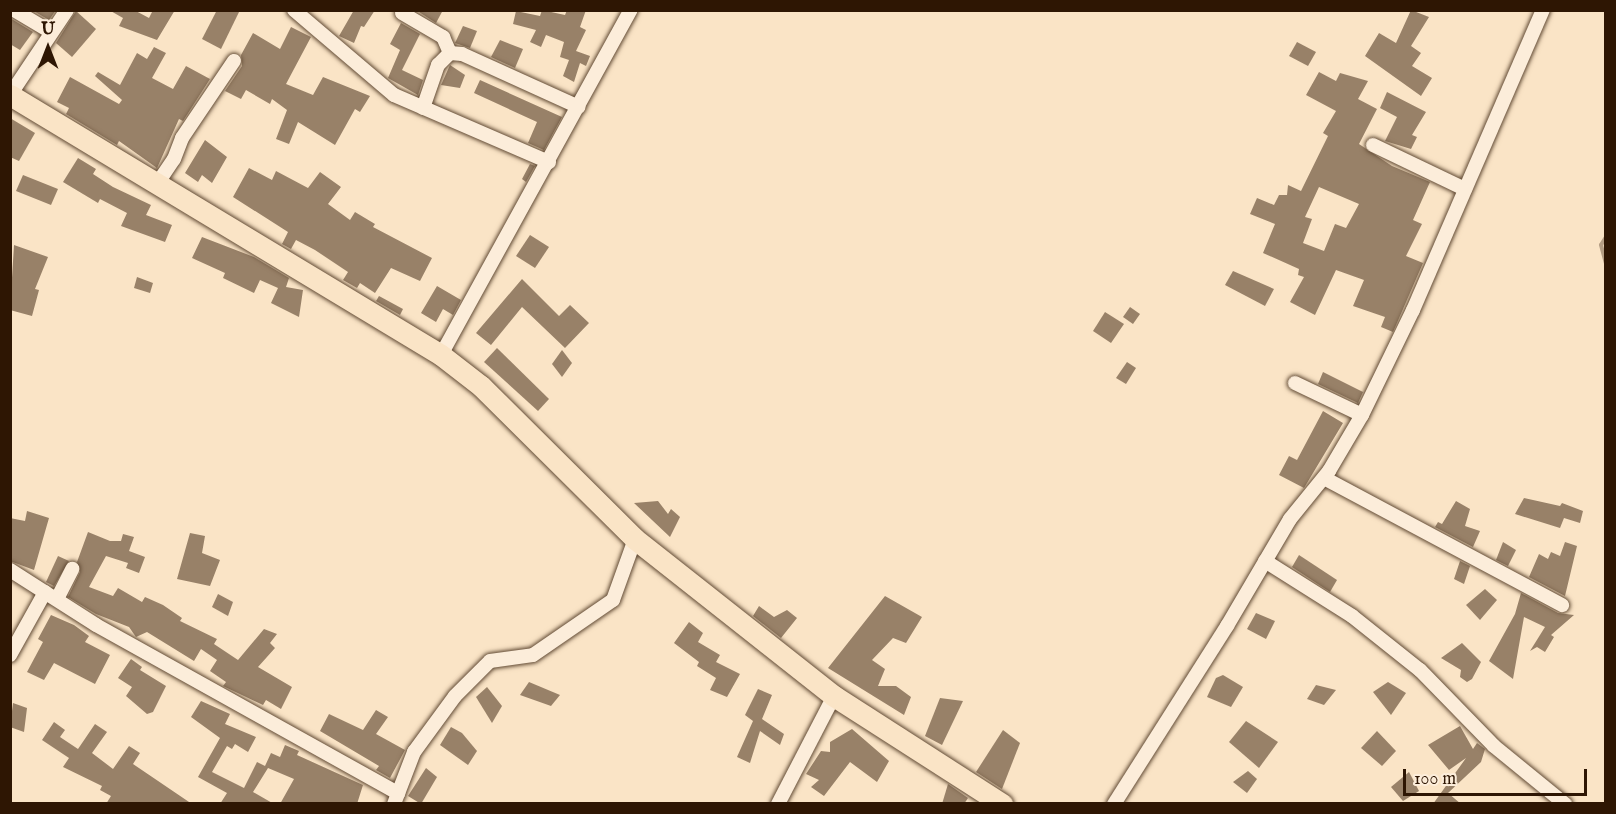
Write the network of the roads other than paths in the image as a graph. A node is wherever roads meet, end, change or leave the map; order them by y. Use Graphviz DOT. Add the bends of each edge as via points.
graph roads {
  1 [pos="14,10"];
  2 [pos="67,10"];
  3 [pos="294,10"];
  4 [pos="631,10"];
  5 [pos="1543,10"];
  6 [pos="402,13"];
  7 [pos="51,32"];
  8 [pos="450,53"];
  9 [pos="234,61"];
  10 [pos="10,95"];
  11 [pos="579,107"];
  12 [pos="423,108"];
  13 [pos="1373,145"];
  14 [pos="549,162"];
  15 [pos="157,184"];
  16 [pos="1465,189"];
  17 [pos="441,355"];
  18 [pos="1295,383"];
  19 [pos="1362,415"];
  20 [pos="1324,478"];
  21 [pos="634,539"];
  22 [pos="1265,561"];
  23 [pos="72,569"];
  24 [pos="10,570"];
  25 [pos="51,596"];
  26 [pos="1562,605"];
  27 [pos="10,655"];
  28 [pos="834,696"];
  29 [pos="396,798"];
  30 [pos="778,804"];
  31 [pos="1002,804"];
  32 [pos="1114,804"];
  33 [pos="1565,804"];
  1 -- 7 [label="street"];
  2 -- 7 [label="street"];
  3 -- 12 [label="street" via="394,95"];
  4 -- 11 [label="street"];
  5 -- 16 [label="street"];
  6 -- 8 [label="street" via="441,35"];
  7 -- 10 [label="street"];
  8 -- 11 [label="street" via="462,54"];
  8 -- 12 [label="street" via="438,65"];
  9 -- 15 [label="street" via="182,138"];
  10 -- 15 [label="main road"];
  11 -- 14 [label="street"];
  12 -- 14 [label="street"];
  13 -- 16 [label="street"];
  14 -- 17 [label="street"];
  15 -- 17 [label="main road"];
  16 -- 19 [label="street"];
  17 -- 21 [label="main road" via="480,386"];
  18 -- 19 [label="street"];
  19 -- 20 [label="street"];
  20 -- 22 [label="street" via="1290,519"];
  20 -- 26 [label="street"];
  21 -- 28 [label="main road"];
  21 -- 29 [label="street" via="612,600 533,655 490,661 455,696 414,752"];
  22 -- 32 [label="street"];
  22 -- 33 [label="street" via="1352,616 1420,670 1494,746"];
  23 -- 25 [label="street"];
  24 -- 25 [label="street"];
  25 -- 27 [label="street"];
  25 -- 29 [label="street"];
  28 -- 30 [label="street"];
  28 -- 31 [label="main road"];
}
